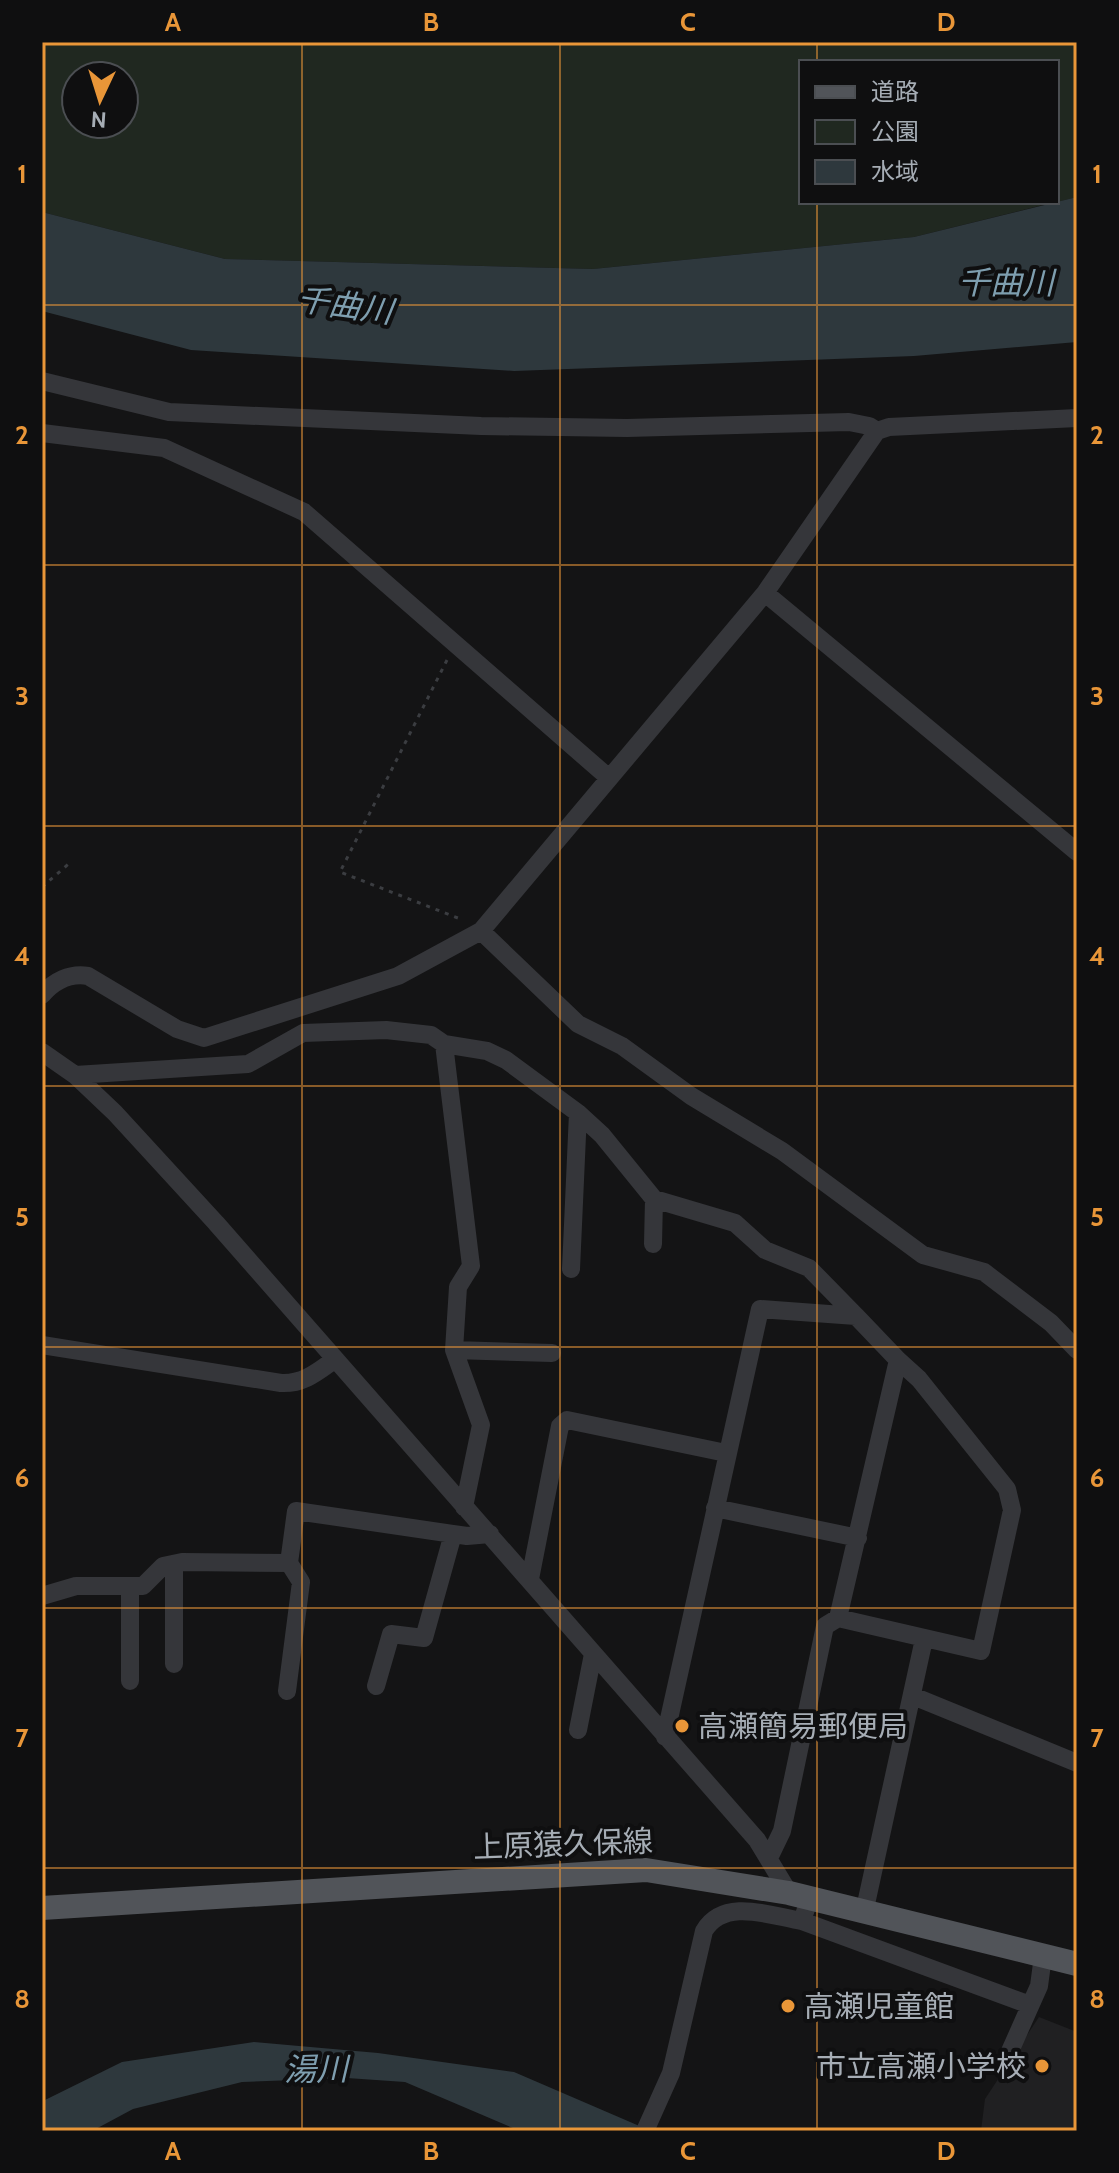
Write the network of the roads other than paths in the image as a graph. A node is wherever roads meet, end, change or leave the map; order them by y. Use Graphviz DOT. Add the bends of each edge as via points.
graph roads {
  1 [pos="42,381"];
  2 [pos="1077,418"];
  3 [pos="877,431"];
  4 [pos="42,433"];
  5 [pos="765,593"];
  6 [pos="609,778"];
  7 [pos="1077,852"];
  8 [pos="481,931"];
  9 [pos="42,995"];
  10 [pos="444,1044"];
  11 [pos="42,1052"];
  12 [pos="75,1075"];
  13 [pos="578,1113"];
  14 [pos="654,1199"];
  15 [pos="653,1244"];
  16 [pos="571,1269"];
  17 [pos="856,1316"];
  18 [pos="42,1345"];
  19 [pos="454,1350"];
  20 [pos="1077,1350"];
  21 [pos="552,1353"];
  22 [pos="334,1360"];
  23 [pos="898,1360"];
  24 [pos="726,1453"];
  25 [pos="464,1507"];
  26 [pos="715,1508"];
  27 [pos="453,1534"];
  28 [pos="490,1534"];
  29 [pos="858,1538"];
  30 [pos="289,1563"];
  31 [pos="174,1564"];
  32 [pos="530,1579"];
  33 [pos="130,1589"];
  34 [pos="42,1596"];
  35 [pos="838,1618"];
  36 [pos="924,1639"];
  37 [pos="593,1654"];
  38 [pos="174,1664"];
  39 [pos="130,1681"];
  40 [pos="376,1686"];
  41 [pos="287,1691"];
  42 [pos="913,1696"];
  43 [pos="578,1730"];
  44 [pos="665,1737"];
  45 [pos="1077,1763"];
  46 [pos="769,1858"];
  47 [pos="800,1905"];
  48 [pos="42,1908"];
  49 [pos="864,1913"];
  50 [pos="1043,1956"];
  51 [pos="1077,1964"];
  52 [pos="1030,2005"];
  53 [pos="1003,2067"];
  54 [pos="645,2131"];
  1 -- 3 [label="street" via="169,412 481,426 849,422"];
  2 -- 3 [label="street"];
  3 -- 5 [label="street"];
  4 -- 6 [label="street" via="164,448 321,523"];
  5 -- 6 [label="street"];
  5 -- 7 [label="street"];
  6 -- 8 [label="street"];
  8 -- 9 [label="street" via="398,976 204,1038 177,1029 88,976 61,979"];
  8 -- 20 [label="street" via="578,1024 622,1046 782,1151 923,1255 984,1272"];
  10 -- 12 [label="street" via="431,1035 386,1030 316,1030 248,1064"];
  10 -- 13 [label="street" via="506,1060"];
  10 -- 19 [label="street" via="471,1266 458,1287"];
  11 -- 12 [label="street"];
  12 -- 22 [label="street" via="206,1212"];
  13 -- 14 [label="street"];
  13 -- 16 [label="street"];
  14 -- 15 [label="street"];
  14 -- 17 [label="street" via="735,1223 765,1250 809,1268"];
  17 -- 23 [label="street"];
  17 -- 24 [label="street" via="760,1309"];
  18 -- 22 [label="street" via="295,1384"];
  19 -- 21 [label="street"];
  19 -- 25 [label="street" via="481,1425"];
  22 -- 25 [label="street"];
  23 -- 29 [label="street"];
  23 -- 36 [label="street" via="938,1403 1011,1500 981,1651"];
  24 -- 26 [label="street"];
  24 -- 32 [label="street" via="567,1420 560,1426"];
  25 -- 28 [label="street"];
  26 -- 29 [label="street"];
  26 -- 44 [label="street"];
  27 -- 28 [label="street"];
  27 -- 30 [label="street" via="296,1511"];
  27 -- 40 [label="street" via="424,1638 391,1634"];
  28 -- 32 [label="street"];
  29 -- 35 [label="street"];
  30 -- 31 [label="street"];
  30 -- 41 [label="street" via="301,1582"];
  31 -- 33 [label="street"];
  31 -- 38 [label="street"];
  32 -- 37 [label="street"];
  33 -- 34 [label="street" via="76,1586"];
  33 -- 39 [label="street"];
  35 -- 36 [label="street"];
  35 -- 46 [label="street" via="825,1626 782,1831"];
  36 -- 42 [label="street"];
  37 -- 43 [label="street"];
  37 -- 44 [label="street"];
  42 -- 45 [label="street"];
  42 -- 49 [label="street"];
  44 -- 46 [label="street"];
  46 -- 47 [label="street"];
  47 -- 48 [label="main road, 上原猿久保線" via="678,1873 590,1871"];
  47 -- 49 [label="main road, 上原猿久保線"];
  47 -- 52 [label="street"];
  47 -- 54 [label="street" via="730,1911 710,1921 671,2073"];
  49 -- 50 [label="main road, 上原猿久保線"];
  50 -- 51 [label="main road, 上原猿久保線"];
  50 -- 52 [label="street"];
  52 -- 53 [label="street"];
}
